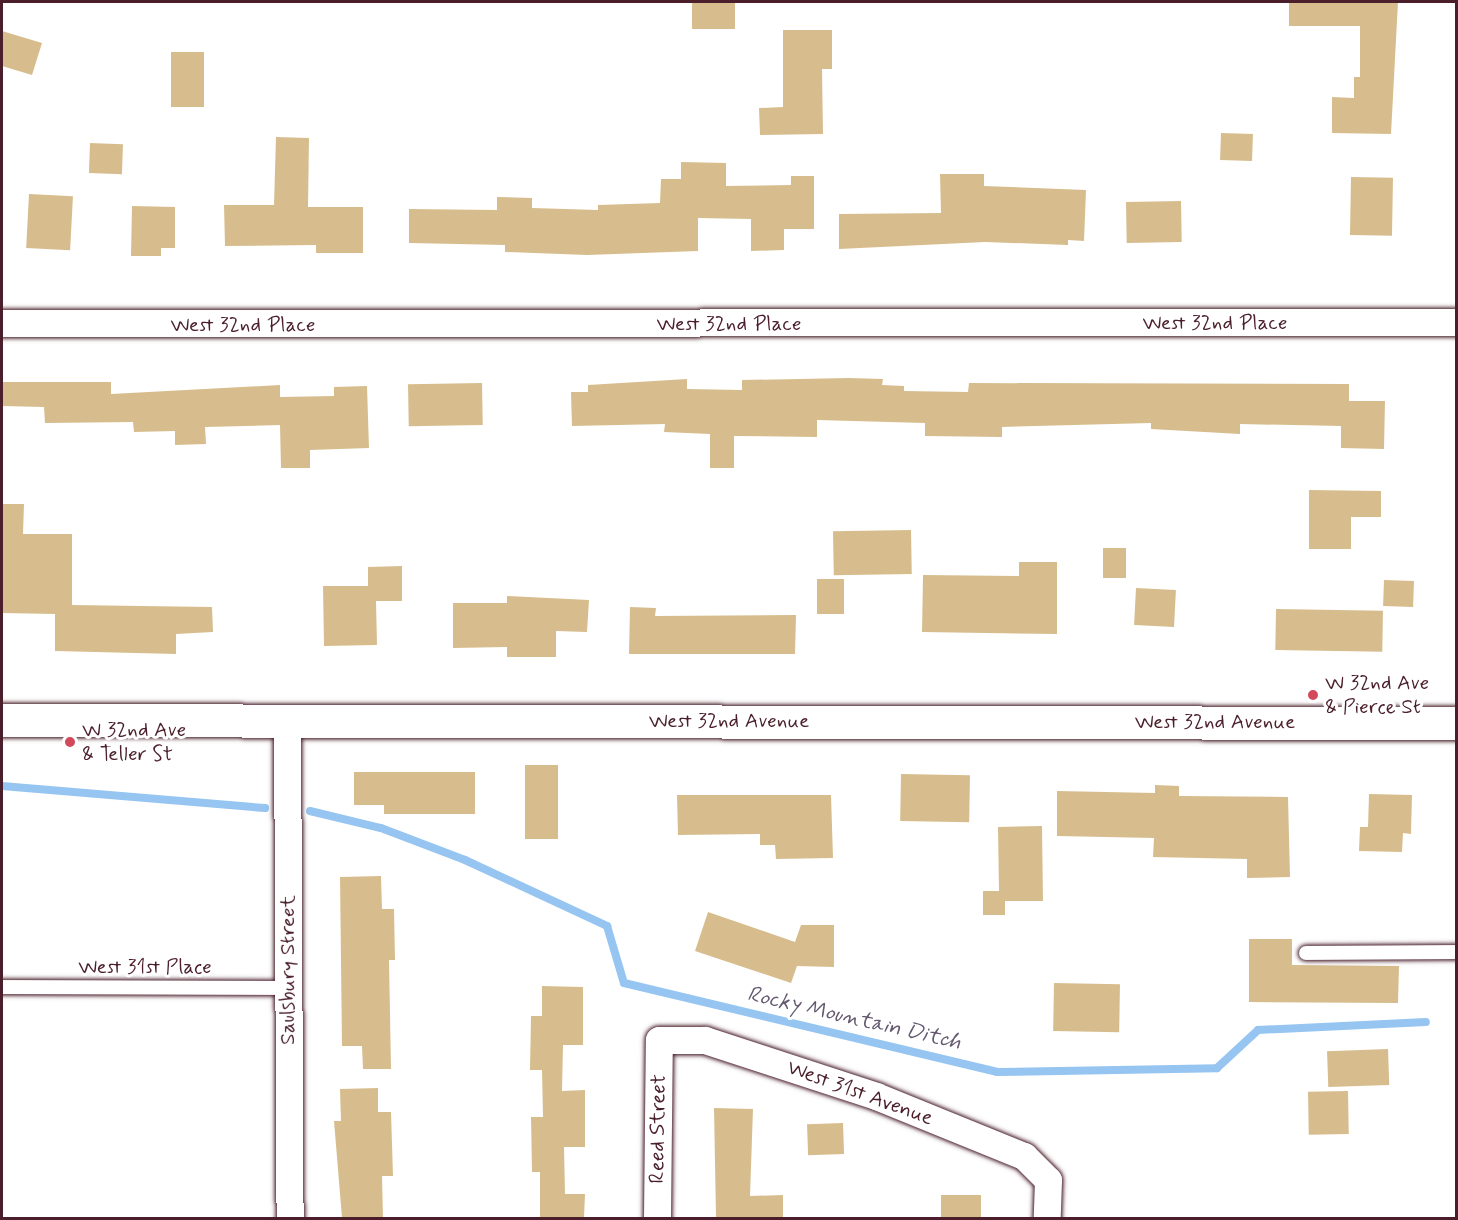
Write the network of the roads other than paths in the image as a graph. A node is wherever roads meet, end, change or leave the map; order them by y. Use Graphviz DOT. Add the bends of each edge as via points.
graph roads {
  1 [pos="1456,322"];
  2 [pos="2,323"];
  3 [pos="2,720"];
  4 [pos="287,721"];
  5 [pos="1456,723"];
  6 [pos="1456,952"];
  7 [pos="1306,953"];
  8 [pos="2,987"];
  9 [pos="288,988"];
  10 [pos="659,1041"];
  11 [pos="290,1218"];
  12 [pos="657,1218"];
  13 [pos="1047,1218"];
  1 -- 2 [label="street, West 32nd Place"];
  3 -- 4 [label="street, West 32nd Avenue"];
  4 -- 5 [label="street, West 32nd Avenue"];
  4 -- 9 [label="street, Saulsbury Street"];
  6 -- 7 [label="lane"];
  8 -- 9 [label="lane, West 31st Place"];
  9 -- 11 [label="street, Saulsbury Street"];
  10 -- 12 [label="street, Reed Street"];
  10 -- 13 [label="street, West 31st Avenue" via="705,1040 876,1096 1024,1156 1048,1180"];
}
